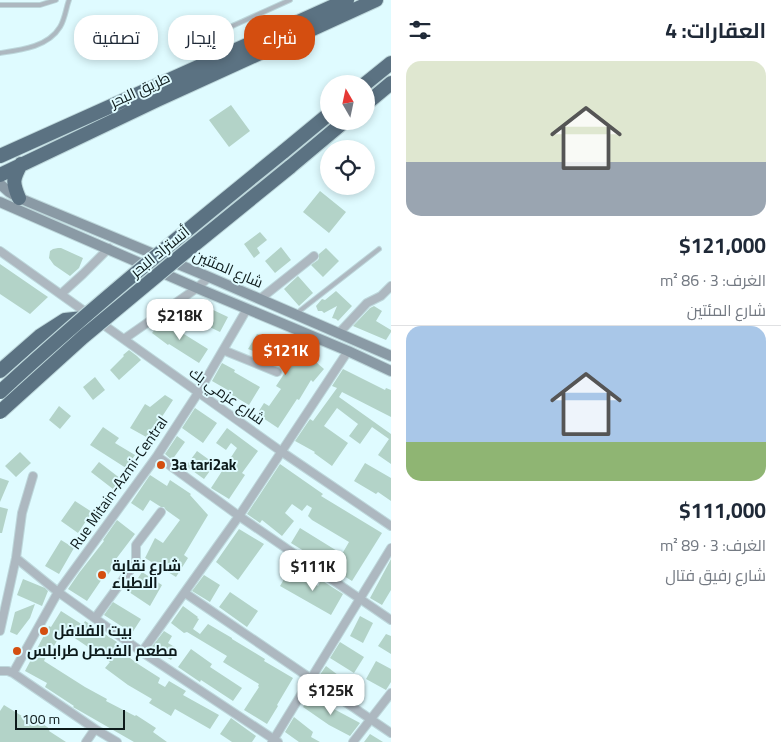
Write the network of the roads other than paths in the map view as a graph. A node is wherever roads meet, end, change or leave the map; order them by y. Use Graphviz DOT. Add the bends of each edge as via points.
graph roads {
  1 [pos="56,0"];
  2 [pos="69,0"];
  3 [pos="290,0"];
  4 [pos="347,0"];
  5 [pos="376,0"];
  6 [pos="0,5"];
  7 [pos="323,18"];
  8 [pos="234,25"];
  9 [pos="0,53"];
  10 [pos="391,63"];
  11 [pos="375,76"];
  12 [pos="391,83"];
  13 [pos="154,94"];
  14 [pos="375,96"];
  15 [pos="320,121"];
  16 [pos="334,130"];
  17 [pos="0,156"];
  18 [pos="21,164"];
  19 [pos="0,175"];
  20 [pos="0,184"];
  21 [pos="20,198"];
  22 [pos="0,202"];
  23 [pos="109,248"];
  24 [pos="379,250"];
  25 [pos="0,251"];
  26 [pos="314,256"];
  27 [pos="209,277"];
  28 [pos="391,287"];
  29 [pos="197,288"];
  30 [pos="61,294"];
  31 [pos="260,299"];
  32 [pos="248,309"];
  33 [pos="295,314"];
  34 [pos="83,318"];
  35 [pos="339,333"];
  36 [pos="124,339"];
  37 [pos="223,350"];
  38 [pos="348,351"];
  39 [pos="390,352"];
  40 [pos="0,371"];
  41 [pos="391,371"];
  42 [pos="277,372"];
  43 [pos="0,392"];
  44 [pos="198,393"];
  45 [pos="0,412"];
  46 [pos="282,452"];
  47 [pos="157,456"];
  48 [pos="33,476"];
  49 [pos="160,512"];
  50 [pos="239,516"];
  51 [pos="391,526"];
  52 [pos="391,548"];
  53 [pos="16,558"];
  54 [pos="58,592"];
  55 [pos="184,593"];
  56 [pos="360,599"];
  57 [pos="94,618"];
  58 [pos="391,620"];
  59 [pos="0,631"];
  60 [pos="142,652"];
  61 [pos="0,671"];
  62 [pos="13,673"];
  63 [pos="311,679"];
  64 [pos="391,693"];
  65 [pos="370,719"];
  66 [pos="95,729"];
  67 [pos="391,733"];
  68 [pos="275,741"];
  69 [pos="86,742"];
  70 [pos="117,742"];
  71 [pos="353,742"];
  1 -- 6 [label="lane" via="40,5"];
  2 -- 9 [label="lane" via="61,26 43,43"];
  3 -- 8 [label="lane"];
  4 -- 7 [label="highway, طريق البحر"];
  5 -- 7 [label="highway, طريق البحر"];
  7 -- 13 [label="highway, طريق البحر"];
  10 -- 11 [label="highway"];
  12 -- 14 [label="highway"];
  13 -- 17 [label="highway, طريق البحر"];
  13 -- 18 [label="highway, طريق البحر"];
  15 -- 34 [label="highway, أتستراد البحر, bridge"];
  16 -- 45 [label="highway, أتستراد البحر, bridge" via="90,331"];
  18 -- 19 [label="highway, طريق البحر"];
  18 -- 21 [label="highway" via="14,180"];
  20 -- 21 [label="street, شارع المئتين"];
  21 -- 27 [label="street, شارع المئتين"];
  22 -- 23 [label="street, شارع المئتين"];
  23 -- 29 [label="street, شارع المئتين"];
  23 -- 30 [label="street"];
  24 -- 33 [label="lane"];
  25 -- 30 [label="street, شارع عزمي بك"];
  26 -- 31 [label="street"];
  27 -- 29 [label="street"];
  27 -- 31 [label="street, شارع المئتين"];
  28 -- 35 [label="street" via="369,301"];
  29 -- 32 [label="street, شارع المئتين"];
  29 -- 36 [label="street"];
  30 -- 36 [label="street, شارع عزمي بك"];
  31 -- 33 [label="street, شارع المئتين"];
  32 -- 37 [label="street, Rue Mitain-Azmi-Central"];
  32 -- 38 [label="street, شارع المئتين"];
  33 -- 35 [label="street, شارع المئتين"];
  34 -- 40 [label="highway" via="65,320 48,330"];
  34 -- 43 [label="highway, أتستراد البحر, bridge"];
  35 -- 39 [label="street, شارع المئتين"];
  36 -- 44 [label="street, شارع عزمي بك"];
  37 -- 42 [label="street"];
  37 -- 44 [label="street, Rue Mitain-Azmi-Central"];
  38 -- 41 [label="street, شارع المئتين"];
  38 -- 46 [label="street"];
  44 -- 46 [label="street, شارع عزمي بك"];
  44 -- 47 [label="street, Rue Mitain-Azmi-Central"];
  46 -- 50 [label="street"];
  46 -- 51 [label="street, شارع عزمي بك"];
  47 -- 50 [label="street"];
  47 -- 54 [label="street, Rue Mitain-Azmi-Central"];
  48 -- 53 [label="street" via="22,512"];
  49 -- 57 [label="street" via="136,545 136,562"];
  50 -- 55 [label="street"];
  50 -- 56 [label="street"];
  52 -- 56 [label="street"];
  53 -- 54 [label="street"];
  53 -- 59 [label="street"];
  54 -- 57 [label="street"];
  54 -- 62 [label="street, Rue Mitain-Azmi-Central"];
  55 -- 60 [label="street"];
  55 -- 63 [label="street"];
  56 -- 58 [label="street"];
  56 -- 63 [label="street"];
  57 -- 60 [label="street"];
  60 -- 68 [label="street"];
  61 -- 62 [label="street"];
  62 -- 66 [label="street"];
  63 -- 65 [label="street"];
  63 -- 68 [label="street"];
  64 -- 65 [label="street"];
  65 -- 67 [label="street"];
  65 -- 71 [label="street"];
  66 -- 69 [label="street"];
  66 -- 70 [label="street"];
}
